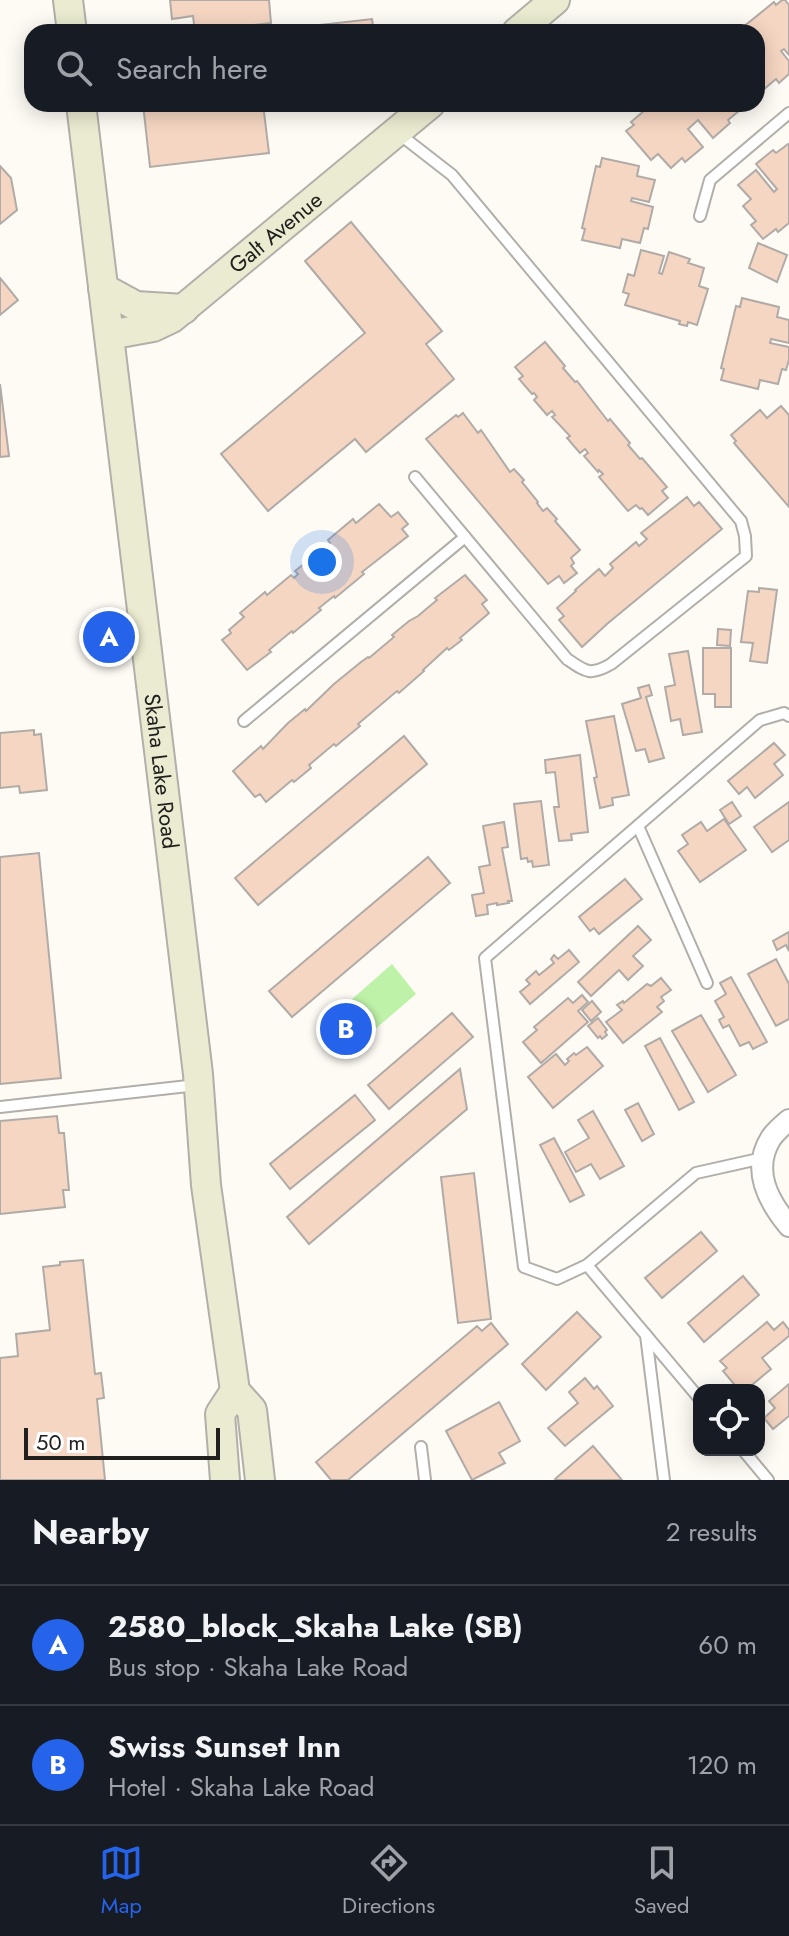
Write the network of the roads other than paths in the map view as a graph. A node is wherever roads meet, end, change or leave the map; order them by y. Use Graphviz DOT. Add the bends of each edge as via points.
graph roads {
  1 [pos="68,0"];
  2 [pos="555,0"];
  3 [pos="71,24"];
  4 [pos="526,24"];
  5 [pos="82,112"];
  6 [pos="420,112"];
  7 [pos="789,113"];
  8 [pos="396,132"];
  9 [pos="700,216"];
  10 [pos="103,288"];
  11 [pos="184,309"];
  12 [pos="109,335"];
  13 [pos="415,477"];
  14 [pos="465,537"];
  15 [pos="789,716"];
  16 [pos="244,721"];
  17 [pos="638,826"];
  18 [pos="707,983"];
  19 [pos="199,1084"];
  20 [pos="0,1107"];
  21 [pos="789,1120"];
  22 [pos="763,1158"];
  23 [pos="789,1226"];
  24 [pos="587,1265"];
  25 [pos="646,1335"];
  26 [pos="235,1391"];
  27 [pos="693,1391"];
  28 [pos="421,1447"];
  29 [pos="748,1456"];
  30 [pos="225,1480"];
  31 [pos="260,1480"];
  32 [pos="425,1480"];
  33 [pos="664,1480"];
  34 [pos="768,1480"];
  1 -- 3 [label="main road"];
  2 -- 4 [label="main road"];
  5 -- 10 [label="main road, Skaha Lake Road"];
  6 -- 8 [label="main road, Galt Avenue"];
  7 -- 9 [label="lane" via="710,180"];
  8 -- 11 [label="main road, Galt Avenue"];
  8 -- 14 [label="lane" via="452,175 741,521 746,556 596,672 567,659"];
  10 -- 11 [label="main road" via="136,306"];
  10 -- 12 [label="main road, Skaha Lake Road"];
  11 -- 12 [label="main road, Galt Avenue" via="153,327"];
  12 -- 19 [label="main road, Skaha Lake Road"];
  13 -- 14 [label="lane"];
  14 -- 16 [label="lane"];
  15 -- 17 [label="lane" via="760,720"];
  17 -- 18 [label="lane"];
  17 -- 24 [label="lane" via="485,958 524,1267 557,1279"];
  19 -- 20 [label="lane"];
  19 -- 26 [label="main road, Skaha Lake Road" via="206,1185"];
  21 -- 22 [label="street" via="771,1138"];
  22 -- 23 [label="street" via="764,1186"];
  22 -- 24 [label="lane" via="696,1173"];
  24 -- 25 [label="lane"];
  25 -- 27 [label="lane"];
  25 -- 33 [label="lane"];
  26 -- 30 [label="main road, Skaha Lake Road" via="220,1414"];
  26 -- 31 [label="main road, Skaha Lake Road" via="252,1410"];
  28 -- 32 [label="lane"];
  29 -- 34 [label="lane"];
}
